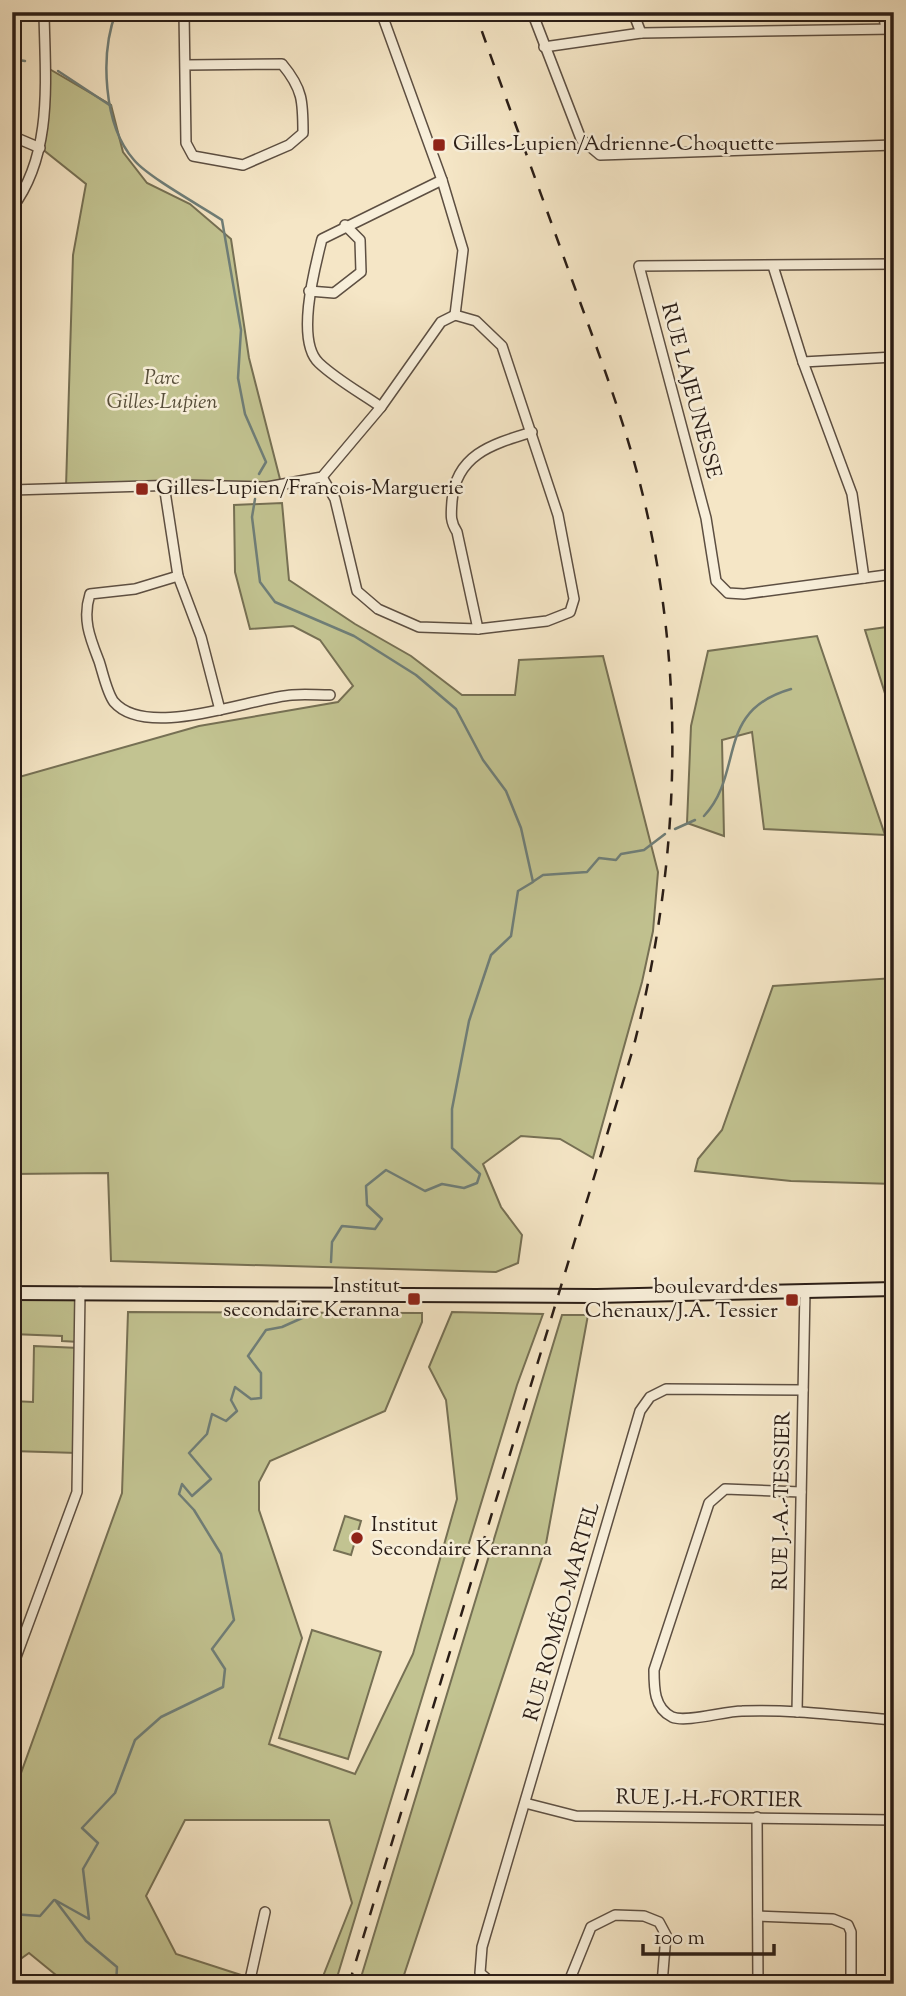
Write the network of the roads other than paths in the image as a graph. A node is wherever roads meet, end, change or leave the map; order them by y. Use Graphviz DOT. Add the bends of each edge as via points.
graph roads {
  1 [pos="44,12"];
  2 [pos="184,12"];
  3 [pos="381,12"];
  4 [pos="532,12"];
  5 [pos="633,12"];
  6 [pos="883,12"];
  7 [pos="890,29"];
  8 [pos="640,33"];
  9 [pos="544,47"];
  10 [pos="186,65"];
  11 [pos="12,136"];
  12 [pos="894,145"];
  13 [pos="40,148"];
  14 [pos="442,180"];
  15 [pos="12,208"];
  16 [pos="345,225"];
  17 [pos="894,264"];
  18 [pos="773,266"];
  19 [pos="309,291"];
  20 [pos="455,315"];
  21 [pos="894,357"];
  22 [pos="803,362"];
  23 [pos="12,366"];
  24 [pos="12,377"];
  25 [pos="381,407"];
  26 [pos="532,432"];
  27 [pos="322,477"];
  28 [pos="164,485"];
  29 [pos="12,490"];
  30 [pos="894,575"];
  31 [pos="178,576"];
  32 [pos="864,578"];
  33 [pos="478,629"];
  34 [pos="330,695"];
  35 [pos="220,710"];
  36 [pos="894,1289"];
  37 [pos="804,1290"];
  38 [pos="80,1292"];
  39 [pos="12,1293"];
  40 [pos="803,1390"];
  41 [pos="801,1492"];
  42 [pos="12,1668"];
  43 [pos="797,1712"];
  44 [pos="894,1720"];
  45 [pos="525,1803"];
  46 [pos="757,1818"];
  47 [pos="894,1821"];
  48 [pos="265,1912"];
  49 [pos="758,1916"];
  50 [pos="249,1984"];
  51 [pos="493,1984"];
  52 [pos="568,1984"];
  53 [pos="662,1984"];
  54 [pos="758,1984"];
  55 [pos="851,1984"];
  1 -- 13 [label="street" via="46,100"];
  2 -- 10 [label="street"];
  3 -- 14 [label="street"];
  4 -- 9 [label="street"];
  5 -- 8 [label="street"];
  6 -- 7 [label="street"];
  7 -- 8 [label="street"];
  8 -- 9 [label="street"];
  9 -- 12 [label="street" via="581,139 600,155"];
  10 -- 10 [label="street" via="186,143 194,156 243,165 289,145 303,133 297,81 282,64"];
  11 -- 13 [label="street"];
  13 -- 15 [label="street"];
  14 -- 16 [label="street"];
  14 -- 20 [label="street" via="463,250"];
  16 -- 19 [label="street" via="322,239"];
  16 -- 19 [label="street" via="360,240 361,272 334,293"];
  17 -- 18 [label="street"];
  18 -- 22 [label="street"];
  18 -- 32 [label="street, RUE LAJEUNESSE" via="639,266 706,518 716,581 728,593 744,594"];
  19 -- 25 [label="street" via="309,348 317,362"];
  20 -- 25 [label="street" via="442,322"];
  20 -- 26 [label="street" via="476,321 502,346"];
  21 -- 22 [label="street"];
  22 -- 32 [label="street" via="852,495"];
  23 -- 24 [label="street"];
  25 -- 27 [label="street"];
  26 -- 33 [label="street" via="488,445 470,458 453,487 450,521 457,532"];
  26 -- 33 [label="street" via="558,515 574,599 570,612 547,621"];
  27 -- 28 [label="street" via="267,487"];
  27 -- 33 [label="street" via="335,499 357,592 378,609 419,626"];
  28 -- 29 [label="street"];
  28 -- 31 [label="street"];
  30 -- 32 [label="street"];
  31 -- 35 [label="street" via="201,637"];
  31 -- 35 [label="street" via="135,589 90,594 85,611 89,634 114,702 135,714 159,717"];
  34 -- 35 [label="street" via="291,695"];
  36 -- 37 [label="main road"];
  37 -- 38 [label="main road" via="597,1296"];
  37 -- 40 [label="street, RUE J.-A.-TESSIER"];
  38 -- 39 [label="main road"];
  38 -- 42 [label="street" via="76,1492"];
  40 -- 41 [label="street, RUE J.-A.-TESSIER"];
  40 -- 45 [label="street, RUE ROMÉO-MARTEL" via="666,1389 645,1404"];
  41 -- 43 [label="street, RUE J.-A.-TESSIER"];
  41 -- 43 [label="street" via="733,1488 713,1497 654,1670 659,1704 680,1720 741,1711"];
  43 -- 44 [label="street"];
  45 -- 46 [label="street, RUE J.-H.-FORTIER" via="576,1816"];
  45 -- 51 [label="street, RUE ROMÉO-MARTEL" via="482,1947 480,1973"];
  46 -- 47 [label="street, RUE J.-H.-FORTIER"];
  46 -- 49 [label="street"];
  48 -- 50 [label="street"];
  49 -- 54 [label="street"];
  49 -- 55 [label="street" via="833,1919 848,1925"];
  52 -- 53 [label="street" via="591,1927 615,1914 659,1922 666,1935"];
}
